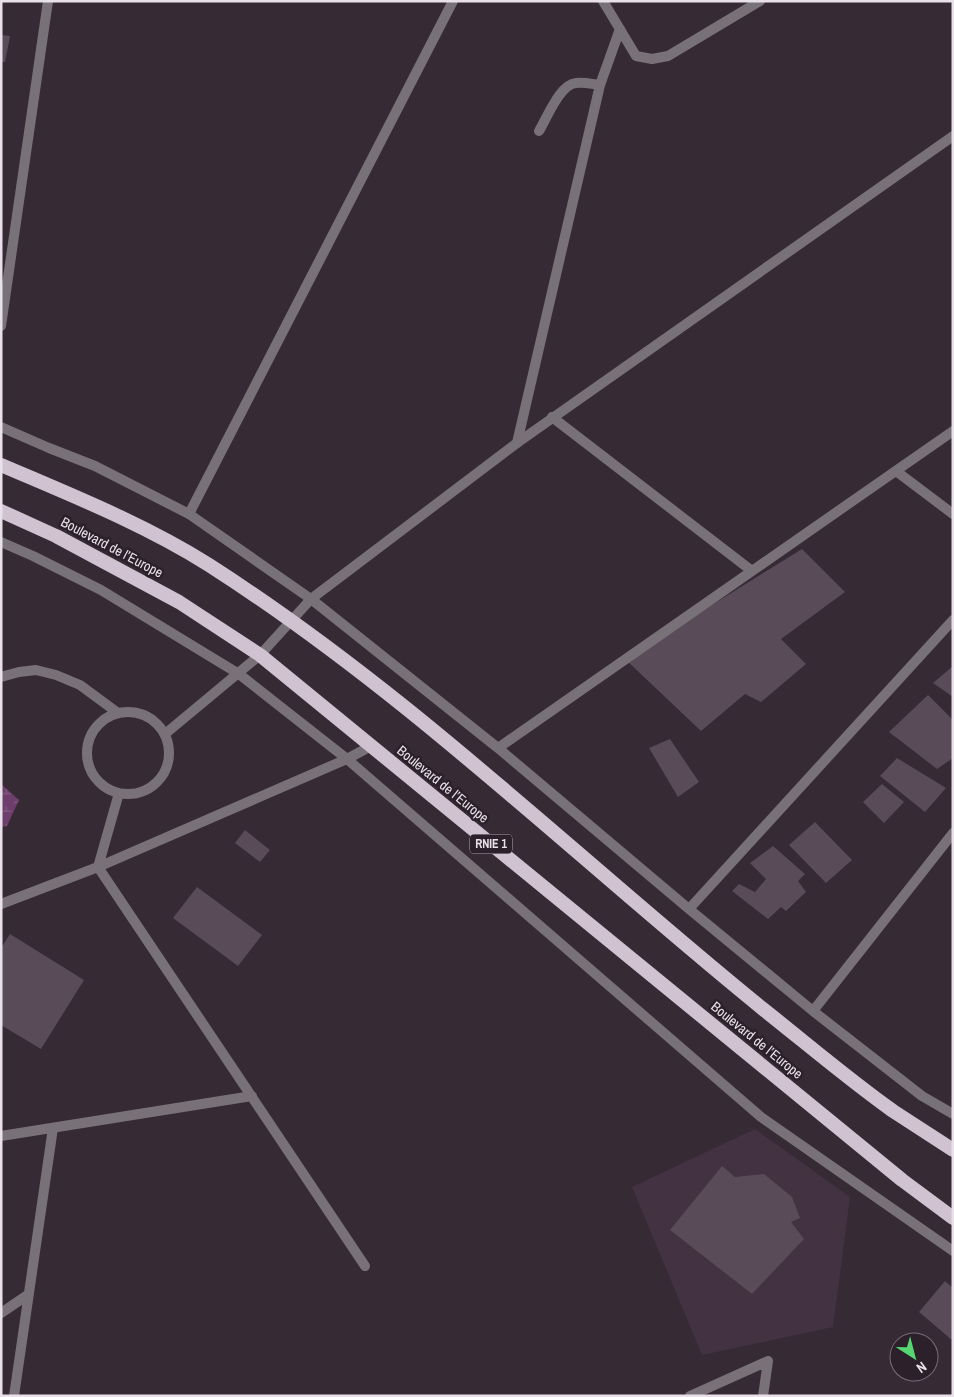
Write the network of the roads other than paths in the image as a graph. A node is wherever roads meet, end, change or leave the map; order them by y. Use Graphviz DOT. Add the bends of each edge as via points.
graph roads {
  1 [pos="48,1"];
  2 [pos="453,1"];
  3 [pos="603,1"];
  4 [pos="760,1"];
  5 [pos="620,29"];
  6 [pos="600,84"];
  7 [pos="539,131"];
  8 [pos="953,136"];
  9 [pos="1,326"];
  10 [pos="552,417"];
  11 [pos="1,427"];
  12 [pos="953,431"];
  13 [pos="517,443"];
  14 [pos="1,464"];
  15 [pos="896,471"];
  16 [pos="1,511"];
  17 [pos="188,514"];
  18 [pos="953,514"];
  19 [pos="1,542"];
  20 [pos="752,571"];
  21 [pos="311,598"];
  22 [pos="953,620"];
  23 [pos="290,621"];
  24 [pos="260,655"];
  25 [pos="239,674"];
  26 [pos="1,677"];
  27 [pos="118,713"];
  28 [pos="165,734"];
  29 [pos="371,746"];
  30 [pos="498,748"];
  31 [pos="347,759"];
  32 [pos="119,793"];
  33 [pos="953,833"];
  34 [pos="98,867"];
  35 [pos="1,904"];
  36 [pos="689,909"];
  37 [pos="813,1011"];
  38 [pos="252,1096"];
  39 [pos="953,1114"];
  40 [pos="52,1128"];
  41 [pos="1,1136"];
  42 [pos="953,1150"];
  43 [pos="953,1218"];
  44 [pos="953,1251"];
  45 [pos="365,1266"];
  46 [pos="28,1294"];
  47 [pos="1,1313"];
  48 [pos="14,1396"];
  49 [pos="690,1396"];
  50 [pos="763,1396"];
  1 -- 9 [label="street"];
  2 -- 17 [label="street"];
  3 -- 5 [label="street"];
  4 -- 5 [label="street" via="668,56 652,59 636,56"];
  5 -- 6 [label="street"];
  6 -- 7 [label="street" via="575,82 568,86"];
  6 -- 13 [label="street"];
  8 -- 10 [label="street"];
  10 -- 13 [label="street"];
  10 -- 20 [label="street"];
  11 -- 17 [label="street" via="95,466"];
  12 -- 15 [label="street"];
  13 -- 21 [label="street"];
  14 -- 23 [label="highway, Boulevard de l’Europe" via="150,532 207,564"];
  15 -- 18 [label="street"];
  15 -- 20 [label="street"];
  16 -- 24 [label="highway, Boulevard de l’Europe / RNIE 1" via="56,536 178,602"];
  17 -- 21 [label="street"];
  19 -- 25 [label="street" via="101,590"];
  20 -- 30 [label="street"];
  21 -- 23 [label="street"];
  21 -- 30 [label="street"];
  22 -- 36 [label="street"];
  23 -- 24 [label="street"];
  23 -- 42 [label="highway, Boulevard de l’Europe" via="474,764 706,963 822,1056 892,1110"];
  24 -- 25 [label="street"];
  24 -- 29 [label="highway, Boulevard de l’Europe / RNIE 1"];
  25 -- 28 [label="street"];
  25 -- 31 [label="street"];
  26 -- 27 [label="street" via="36,670 56,675 80,685"];
  27 -- 28 [label="street" via="137,712 154,720"];
  27 -- 32 [label="street" via="102,721 91,736 86,753 91,771 103,786"];
  28 -- 32 [label="street" via="170,752 166,770 154,785 138,793"];
  29 -- 31 [label="street"];
  29 -- 43 [label="highway, Boulevard de l’Europe / RNIE 1" via="902,1180"];
  30 -- 36 [label="street"];
  31 -- 34 [label="street"];
  31 -- 44 [label="street" via="761,1117"];
  32 -- 34 [label="street"];
  33 -- 37 [label="street"];
  34 -- 35 [label="street"];
  34 -- 38 [label="street"];
  36 -- 37 [label="street"];
  37 -- 39 [label="street" via="922,1096"];
  38 -- 40 [label="street"];
  38 -- 45 [label="street"];
  40 -- 41 [label="street"];
  40 -- 46 [label="street"];
  46 -- 47 [label="street"];
  46 -- 48 [label="street"];
  49 -- 50 [label="street" via="768,1361"];
}
